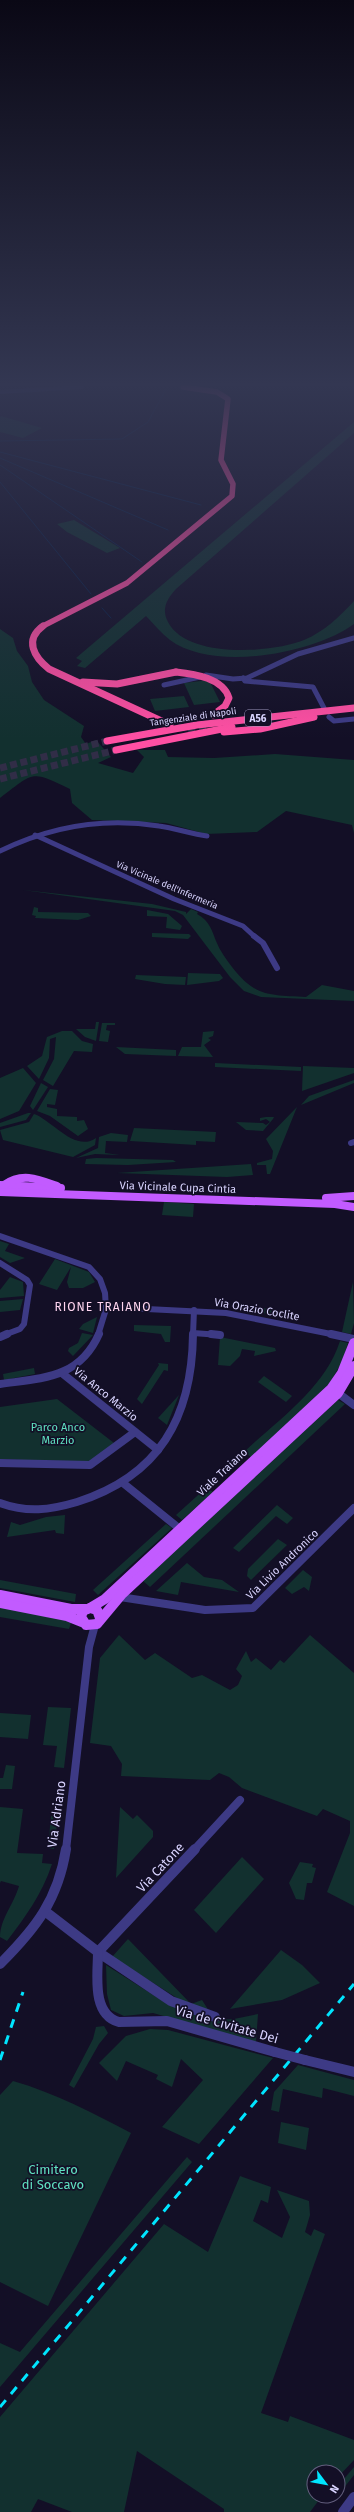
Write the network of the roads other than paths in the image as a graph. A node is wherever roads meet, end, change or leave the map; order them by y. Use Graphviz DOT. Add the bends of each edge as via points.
graph roads {
  1 [pos="224,504"];
  2 [pos="354,638"];
  3 [pos="206,675"];
  4 [pos="200,677"];
  5 [pos="243,678"];
  6 [pos="73,680"];
  7 [pos="164,685"];
  8 [pos="354,708"];
  9 [pos="354,712"];
  10 [pos="325,714"];
  11 [pos="354,719"];
  12 [pos="170,725"];
  13 [pos="163,730"];
  14 [pos="224,732"];
  15 [pos="106,741"];
  16 [pos="116,750"];
  17 [pos="35,835"];
  18 [pos="207,836"];
  19 [pos="0,851"];
  20 [pos="277,968"];
  21 [pos="1,1187"];
  22 [pos="52,1188"];
  23 [pos="354,1196"];
  24 [pos="354,1207"];
  25 [pos="0,1236"];
  26 [pos="0,1263"];
  27 [pos="107,1307"];
  28 [pos="194,1310"];
  29 [pos="193,1333"];
  30 [pos="220,1335"];
  31 [pos="0,1337"];
  32 [pos="354,1339"];
  33 [pos="354,1343"];
  34 [pos="354,1366"];
  35 [pos="63,1374"];
  36 [pos="0,1384"];
  37 [pos="334,1391"];
  38 [pos="354,1405"];
  39 [pos="135,1432"];
  40 [pos="158,1450"];
  41 [pos="0,1463"];
  42 [pos="123,1483"];
  43 [pos="0,1503"];
  44 [pos="354,1508"];
  45 [pos="183,1531"];
  46 [pos="0,1595"];
  47 [pos="120,1596"];
  48 [pos="0,1603"];
  49 [pos="89,1608"];
  50 [pos="91,1622"];
  51 [pos="240,1800"];
  52 [pos="46,1912"];
  53 [pos="98,1952"];
  54 [pos="0,1964"];
  55 [pos="215,2017"];
  56 [pos="354,2072"];
  57 [pos="354,2497"];
  58 [pos="343,2512"];
  1 -- 6 [label="highway" via="127,583 37,630 31,641 33,654 49,669"];
  2 -- 5 [label="street" via="298,654"];
  3 -- 5 [label="street"];
  4 -- 7 [label="street"];
  5 -- 10 [label="street" via="253,682 313,687"];
  6 -- 12 [label="highway"];
  6 -- 13 [label="highway, bridge" via="117,684 176,672 203,676 224,688 228,696 221,710 213,715"];
  8 -- 13 [label="highway, Tangenziale di Napoli / A56"];
  9 -- 10 [label="highway, Tangenziale di Napoli / A56"];
  10 -- 11 [label="street" via="334,721"];
  10 -- 14 [label="highway" via="260,729"];
  10 -- 16 [label="highway, Tangenziale di Napoli / A56" via="221,729"];
  13 -- 15 [label="highway, Tangenziale di Napoli / A56"];
  17 -- 18 [label="street" via="86,822 151,824"];
  17 -- 19 [label="street"];
  17 -- 20 [label="street, Via Vicinale dell'Infermeria" via="174,899 243,926 263,943"];
  21 -- 22 [label="main road, Via Vicinale Cupa Cintia"];
  21 -- 22 [label="main road" via="13,1179 37,1177"];
  22 -- 23 [label="main road, Via Vicinale Cupa Cintia" via="328,1198"];
  22 -- 24 [label="main road, Via Vicinale Cupa Cintia"];
  25 -- 27 [label="street" via="89,1267 98,1274 103,1283"];
  26 -- 31 [label="street" via="27,1280 30,1285 24,1324 20,1329"];
  27 -- 28 [label="street, Via Orazio Coclite"];
  27 -- 35 [label="street" via="99,1337"];
  28 -- 29 [label="street"];
  28 -- 32 [label="street, Via Orazio Coclite" via="240,1315"];
  29 -- 30 [label="street"];
  29 -- 40 [label="street" via="190,1378 178,1418 166,1441"];
  33 -- 37 [label="main road, Viale Traiano"];
  34 -- 37 [label="main road, Viale Traiano"];
  35 -- 36 [label="street"];
  35 -- 39 [label="street, Via Anco Marzio"];
  37 -- 38 [label="street"];
  37 -- 45 [label="main road, Viale Traiano"];
  39 -- 40 [label="street, Via Anco Marzio"];
  39 -- 41 [label="street, Via Anco Marzio" via="90,1465"];
  40 -- 42 [label="street"];
  42 -- 43 [label="street" via="91,1498 34,1511 16,1510"];
  42 -- 45 [label="street"];
  44 -- 47 [label="street, Via Livio Andronico" via="253,1608 242,1611 200,1608"];
  45 -- 47 [label="main road, Viale Traiano"];
  45 -- 49 [label="main road, Viale Traiano" via="105,1599"];
  46 -- 49 [label="main road" via="71,1609"];
  47 -- 50 [label="main road, Viale Traiano"];
  48 -- 50 [label="main road"];
  49 -- 50 [label="main road" via="97,1610"];
  49 -- 50 [label="main road" via="81,1614"];
  50 -- 52 [label="street, Via Adriano" via="70,1822 56,1892"];
  51 -- 53 [label="street, Via Catone"];
  52 -- 53 [label="street"];
  52 -- 54 [label="street, Via Adriano"];
  53 -- 55 [label="street" via="171,2002"];
  53 -- 56 [label="street, Via de Civitate Dei, bridge" via="99,2002 107,2015 119,2022 167,2022"];
  57 -- 58 [label="street"];
}
